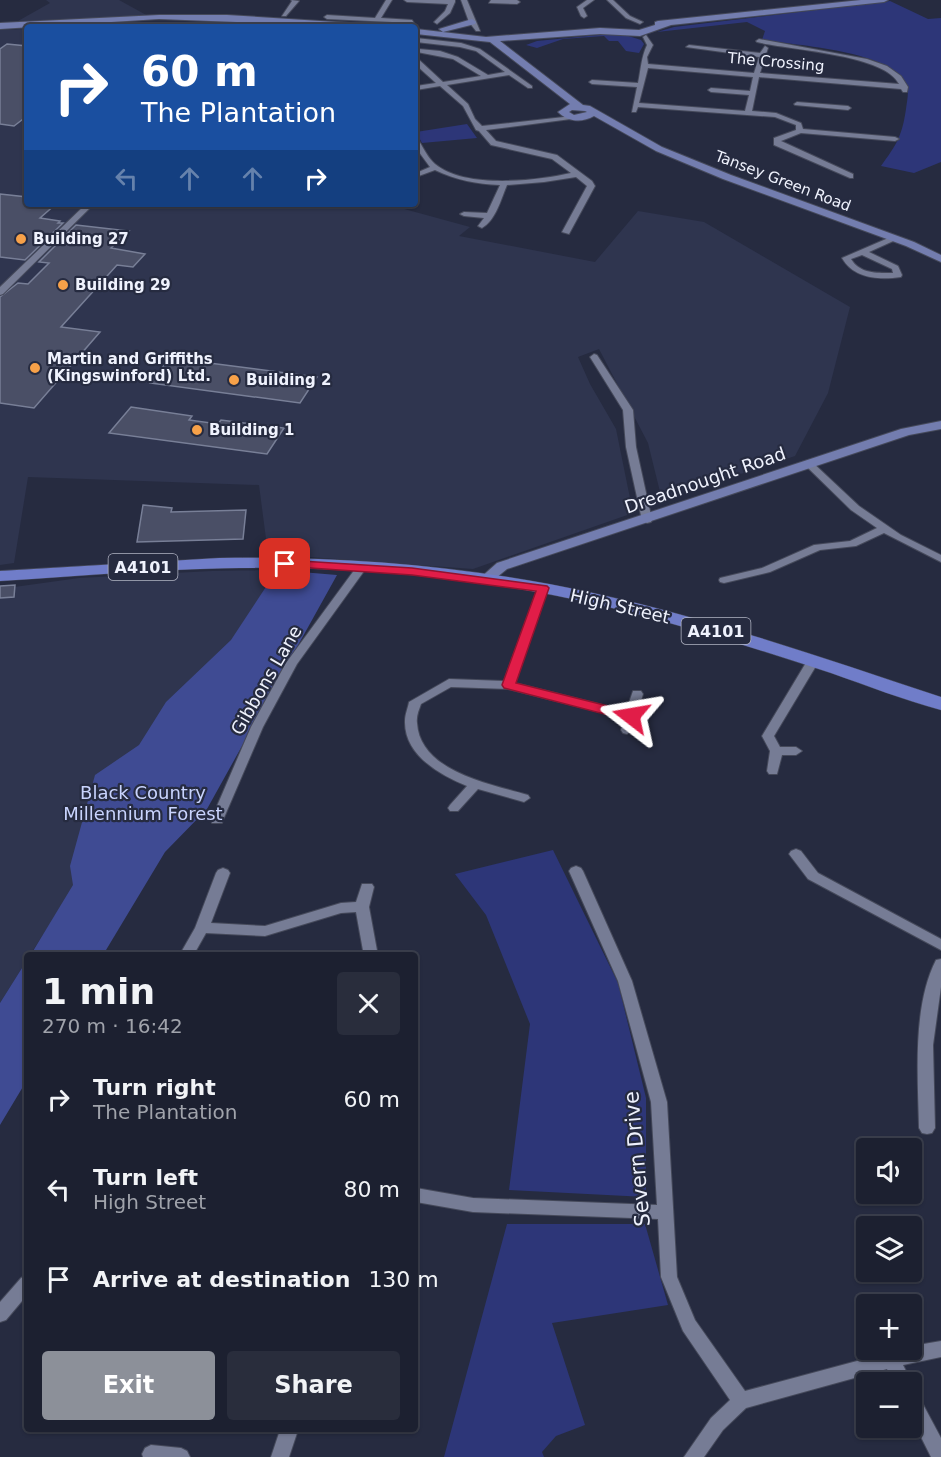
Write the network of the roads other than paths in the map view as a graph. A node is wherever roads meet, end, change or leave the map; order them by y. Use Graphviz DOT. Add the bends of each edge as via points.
graph roads {
  1 [pos="295,0"];
  2 [pos="300,0"];
  3 [pos="389,0"];
  4 [pos="407,0"];
  5 [pos="464,0"];
  6 [pos="591,0"];
  7 [pos="610,0"];
  8 [pos="884,0"];
  9 [pos="452,1"];
  10 [pos="500,1"];
  11 [pos="491,2"];
  12 [pos="517,2"];
  13 [pos="281,3"];
  14 [pos="568,10"];
  15 [pos="580,10"];
  16 [pos="284,15"];
  17 [pos="584,16"];
  18 [pos="327,17"];
  19 [pos="377,20"];
  20 [pos="119,23"];
  21 [pos="642,23"];
  22 [pos="79,24"];
  23 [pos="315,24"];
  24 [pos="396,24"];
  25 [pos="668,24"];
  26 [pos="24,25"];
  27 [pos="0,26"];
  28 [pos="435,26"];
  29 [pos="628,26"];
  30 [pos="418,28"];
  31 [pos="418,28"];
  32 [pos="474,30"];
  33 [pos="650,32"];
  34 [pos="544,35"];
  35 [pos="495,37"];
  36 [pos="418,40"];
  37 [pos="428,41"];
  38 [pos="759,41"];
  39 [pos="770,45"];
  40 [pos="689,47"];
  41 [pos="506,50"];
  42 [pos="762,55"];
  43 [pos="418,57"];
  44 [pos="418,59"];
  45 [pos="418,60"];
  46 [pos="645,66"];
  47 [pos="512,73"];
  48 [pos="756,74"];
  49 [pos="487,77"];
  50 [pos="592,83"];
  51 [pos="441,84"];
  52 [pos="640,86"];
  53 [pos="530,87"];
  54 [pos="418,88"];
  55 [pos="710,90"];
  56 [pos="752,93"];
  57 [pos="797,104"];
  58 [pos="814,106"];
  59 [pos="848,108"];
  60 [pos="567,109"];
  61 [pos="592,112"];
  62 [pos="748,113"];
  63 [pos="782,117"];
  64 [pos="583,118"];
  65 [pos="617,126"];
  66 [pos="478,129"];
  67 [pos="800,131"];
  68 [pos="894,140"];
  69 [pos="418,146"];
  70 [pos="435,168"];
  71 [pos="861,173"];
  72 [pos="418,174"];
  73 [pos="577,174"];
  74 [pos="504,183"];
  75 [pos="87,207"];
  76 [pos="464,213"];
  77 [pos="490,216"];
  78 [pos="482,226"];
  79 [pos="567,232"];
  80 [pos="896,238"];
  81 [pos="863,252"];
  82 [pos="941,259"];
  83 [pos="0,292"];
  84 [pos="594,357"];
  85 [pos="941,425"];
  86 [pos="808,463"];
  87 [pos="647,520"];
  88 [pos="884,529"];
  89 [pos="940,558"];
  90 [pos="362,567"];
  91 [pos="745,575"];
  92 [pos="0,576"];
  93 [pos="486,579"];
  94 [pos="724,580"];
  95 [pos="756,586"];
  96 [pos="543,588"];
  97 [pos="813,661"];
  98 [pos="508,685"];
  99 [pos="637,694"];
  100 [pos="941,704"];
  101 [pos="631,716"];
  102 [pos="627,730"];
  103 [pos="796,751"];
  104 [pos="776,752"];
  105 [pos="773,771"];
  106 [pos="477,783"];
  107 [pos="524,798"];
  108 [pos="454,808"];
  109 [pos="217,820"];
  110 [pos="796,854"];
  111 [pos="576,871"];
  112 [pos="223,873"];
  113 [pos="367,887"];
  114 [pos="362,907"];
  115 [pos="202,928"];
  116 [pos="941,945"];
  117 [pos="188,952"];
  118 [pos="370,952"];
  119 [pos="941,964"];
  120 [pos="927,1128"];
  121 [pos="418,1194"];
  122 [pos="665,1212"];
  123 [pos="24,1286"];
  124 [pos="0,1314"];
  125 [pos="941,1349"];
  126 [pos="922,1353"];
  127 [pos="891,1360"];
  128 [pos="897,1372"];
  129 [pos="741,1401"];
  130 [pos="922,1420"];
  131 [pos="288,1432"];
  132 [pos="151,1454"];
  133 [pos="179,1457"];
  134 [pos="280,1457"];
  135 [pos="693,1457"];
  136 [pos="941,1457"];
  1 -- 2 [label="street"];
  1 -- 13 [label="street"];
  1 -- 16 [label="street"];
  3 -- 19 [label="street"];
  4 -- 9 [label="street"];
  5 -- 32 [label="street"];
  6 -- 15 [label="street" via="583,3"];
  7 -- 29 [label="street"];
  8 -- 25 [label="main road"];
  9 -- 28 [label="street"];
  10 -- 11 [label="street"];
  10 -- 12 [label="street"];
  14 -- 15 [label="street"];
  15 -- 17 [label="street"];
  18 -- 19 [label="street"];
  19 -- 24 [label="street"];
  20 -- 22 [label="main road"];
  20 -- 23 [label="main road" via="216,18"];
  21 -- 25 [label="main road"];
  21 -- 29 [label="main road"];
  21 -- 33 [label="main road" via="652,26"];
  25 -- 33 [label="main road"];
  26 -- 27 [label="main road"];
  28 -- 31 [label="main road"];
  28 -- 32 [label="main road"];
  29 -- 33 [label="main road"];
  29 -- 34 [label="main road"];
  30 -- 32 [label="main road"];
  32 -- 35 [label="main road"];
  33 -- 46 [label="street" via="651,49 645,56"];
  34 -- 35 [label="main road"];
  34 -- 41 [label="main road" via="511,43"];
  35 -- 41 [label="main road"];
  36 -- 37 [label="street"];
  37 -- 43 [label="street"];
  37 -- 47 [label="street" via="478,50"];
  38 -- 39 [label="street"];
  39 -- 42 [label="street"];
  39 -- 48 [label="street, The Crossing" via="796,46 870,62 885,67 903,82 905,89"];
  40 -- 42 [label="street"];
  41 -- 60 [label="main road"];
  42 -- 48 [label="street"];
  44 -- 49 [label="street" via="443,53 459,58"];
  45 -- 51 [label="street"];
  46 -- 48 [label="street, The Crossing"];
  46 -- 52 [label="street"];
  47 -- 49 [label="street"];
  47 -- 53 [label="street"];
  48 -- 56 [label="street"];
  49 -- 51 [label="street"];
  50 -- 52 [label="street"];
  51 -- 54 [label="street"];
  51 -- 66 [label="street" via="466,105"];
  52 -- 62 [label="street" via="635,109"];
  55 -- 56 [label="street"];
  56 -- 62 [label="street"];
  57 -- 58 [label="street"];
  58 -- 59 [label="street"];
  58 -- 63 [label="street"];
  60 -- 61 [label="main road, Tansey Green Road" via="580,107"];
  60 -- 64 [label="main road, Tansey Green Road"];
  60 -- 66 [label="street" via="544,119"];
  61 -- 64 [label="main road"];
  61 -- 65 [label="main road, Tansey Green Road"];
  62 -- 63 [label="street"];
  63 -- 67 [label="street" via="799,124"];
  64 -- 65 [label="main road, Tansey Green Road"];
  65 -- 80 [label="main road, Tansey Green Road" via="659,149 727,177"];
  66 -- 73 [label="street" via="494,143 554,157"];
  67 -- 68 [label="street"];
  67 -- 71 [label="street" via="777,143 846,178"];
  69 -- 70 [label="street"];
  70 -- 72 [label="street"];
  70 -- 74 [label="street" via="464,178"];
  73 -- 74 [label="street"];
  73 -- 79 [label="street" via="591,186"];
  74 -- 77 [label="street"];
  75 -- 83 [label="street"];
  76 -- 77 [label="street"];
  77 -- 78 [label="street"];
  80 -- 81 [label="street"];
  80 -- 82 [label="main road, Tansey Green Road"];
  81 -- 81 [label="street" via="846,258 849,264 872,277 898,275 895,268"];
  84 -- 87 [label="street" via="628,410 631,447"];
  85 -- 86 [label="main road, Dreadnought Road"];
  86 -- 87 [label="main road, Dreadnought Road"];
  86 -- 88 [label="street"];
  87 -- 93 [label="main road, Dreadnought Road" via="502,566"];
  88 -- 89 [label="street"];
  88 -- 91 [label="street" via="852,544 818,547"];
  90 -- 92 [label="main road, High Street / A4101" via="250,563"];
  90 -- 93 [label="main road, High Street / A4101"];
  90 -- 109 [label="street, Gibbons Lane" via="292,663 257,727"];
  91 -- 94 [label="street"];
  91 -- 95 [label="street"];
  93 -- 96 [label="main road, High Street / A4101"];
  96 -- 97 [label="main road, High Street / A4101" via="696,624"];
  96 -- 98 [label="street"];
  97 -- 100 [label="main road, High Street / A4101"];
  97 -- 104 [label="street" via="768,736"];
  98 -- 101 [label="street"];
  98 -- 106 [label="street" via="449,683 415,702 410,723 418,747 432,764"];
  99 -- 101 [label="street"];
  101 -- 102 [label="street"];
  103 -- 104 [label="street"];
  104 -- 105 [label="street"];
  106 -- 107 [label="street"];
  106 -- 108 [label="street"];
  110 -- 116 [label="street" via="813,876"];
  111 -- 122 [label="street, Severn Drive" via="625,981 659,1102"];
  112 -- 115 [label="street"];
  113 -- 114 [label="street"];
  114 -- 115 [label="street" via="341,908 265,931"];
  114 -- 118 [label="street"];
  115 -- 117 [label="street"];
  119 -- 120 [label="street" via="925,1047"];
  121 -- 122 [label="street" via="473,1205"];
  122 -- 129 [label="street, Severn Drive" via="669,1277 689,1325"];
  123 -- 124 [label="street"];
  125 -- 126 [label="street"];
  127 -- 128 [label="street"];
  127 -- 129 [label="street"];
  129 -- 135 [label="street" via="717,1424"];
  130 -- 136 [label="street"];
  131 -- 134 [label="street"];
  132 -- 133 [label="street"];
}
